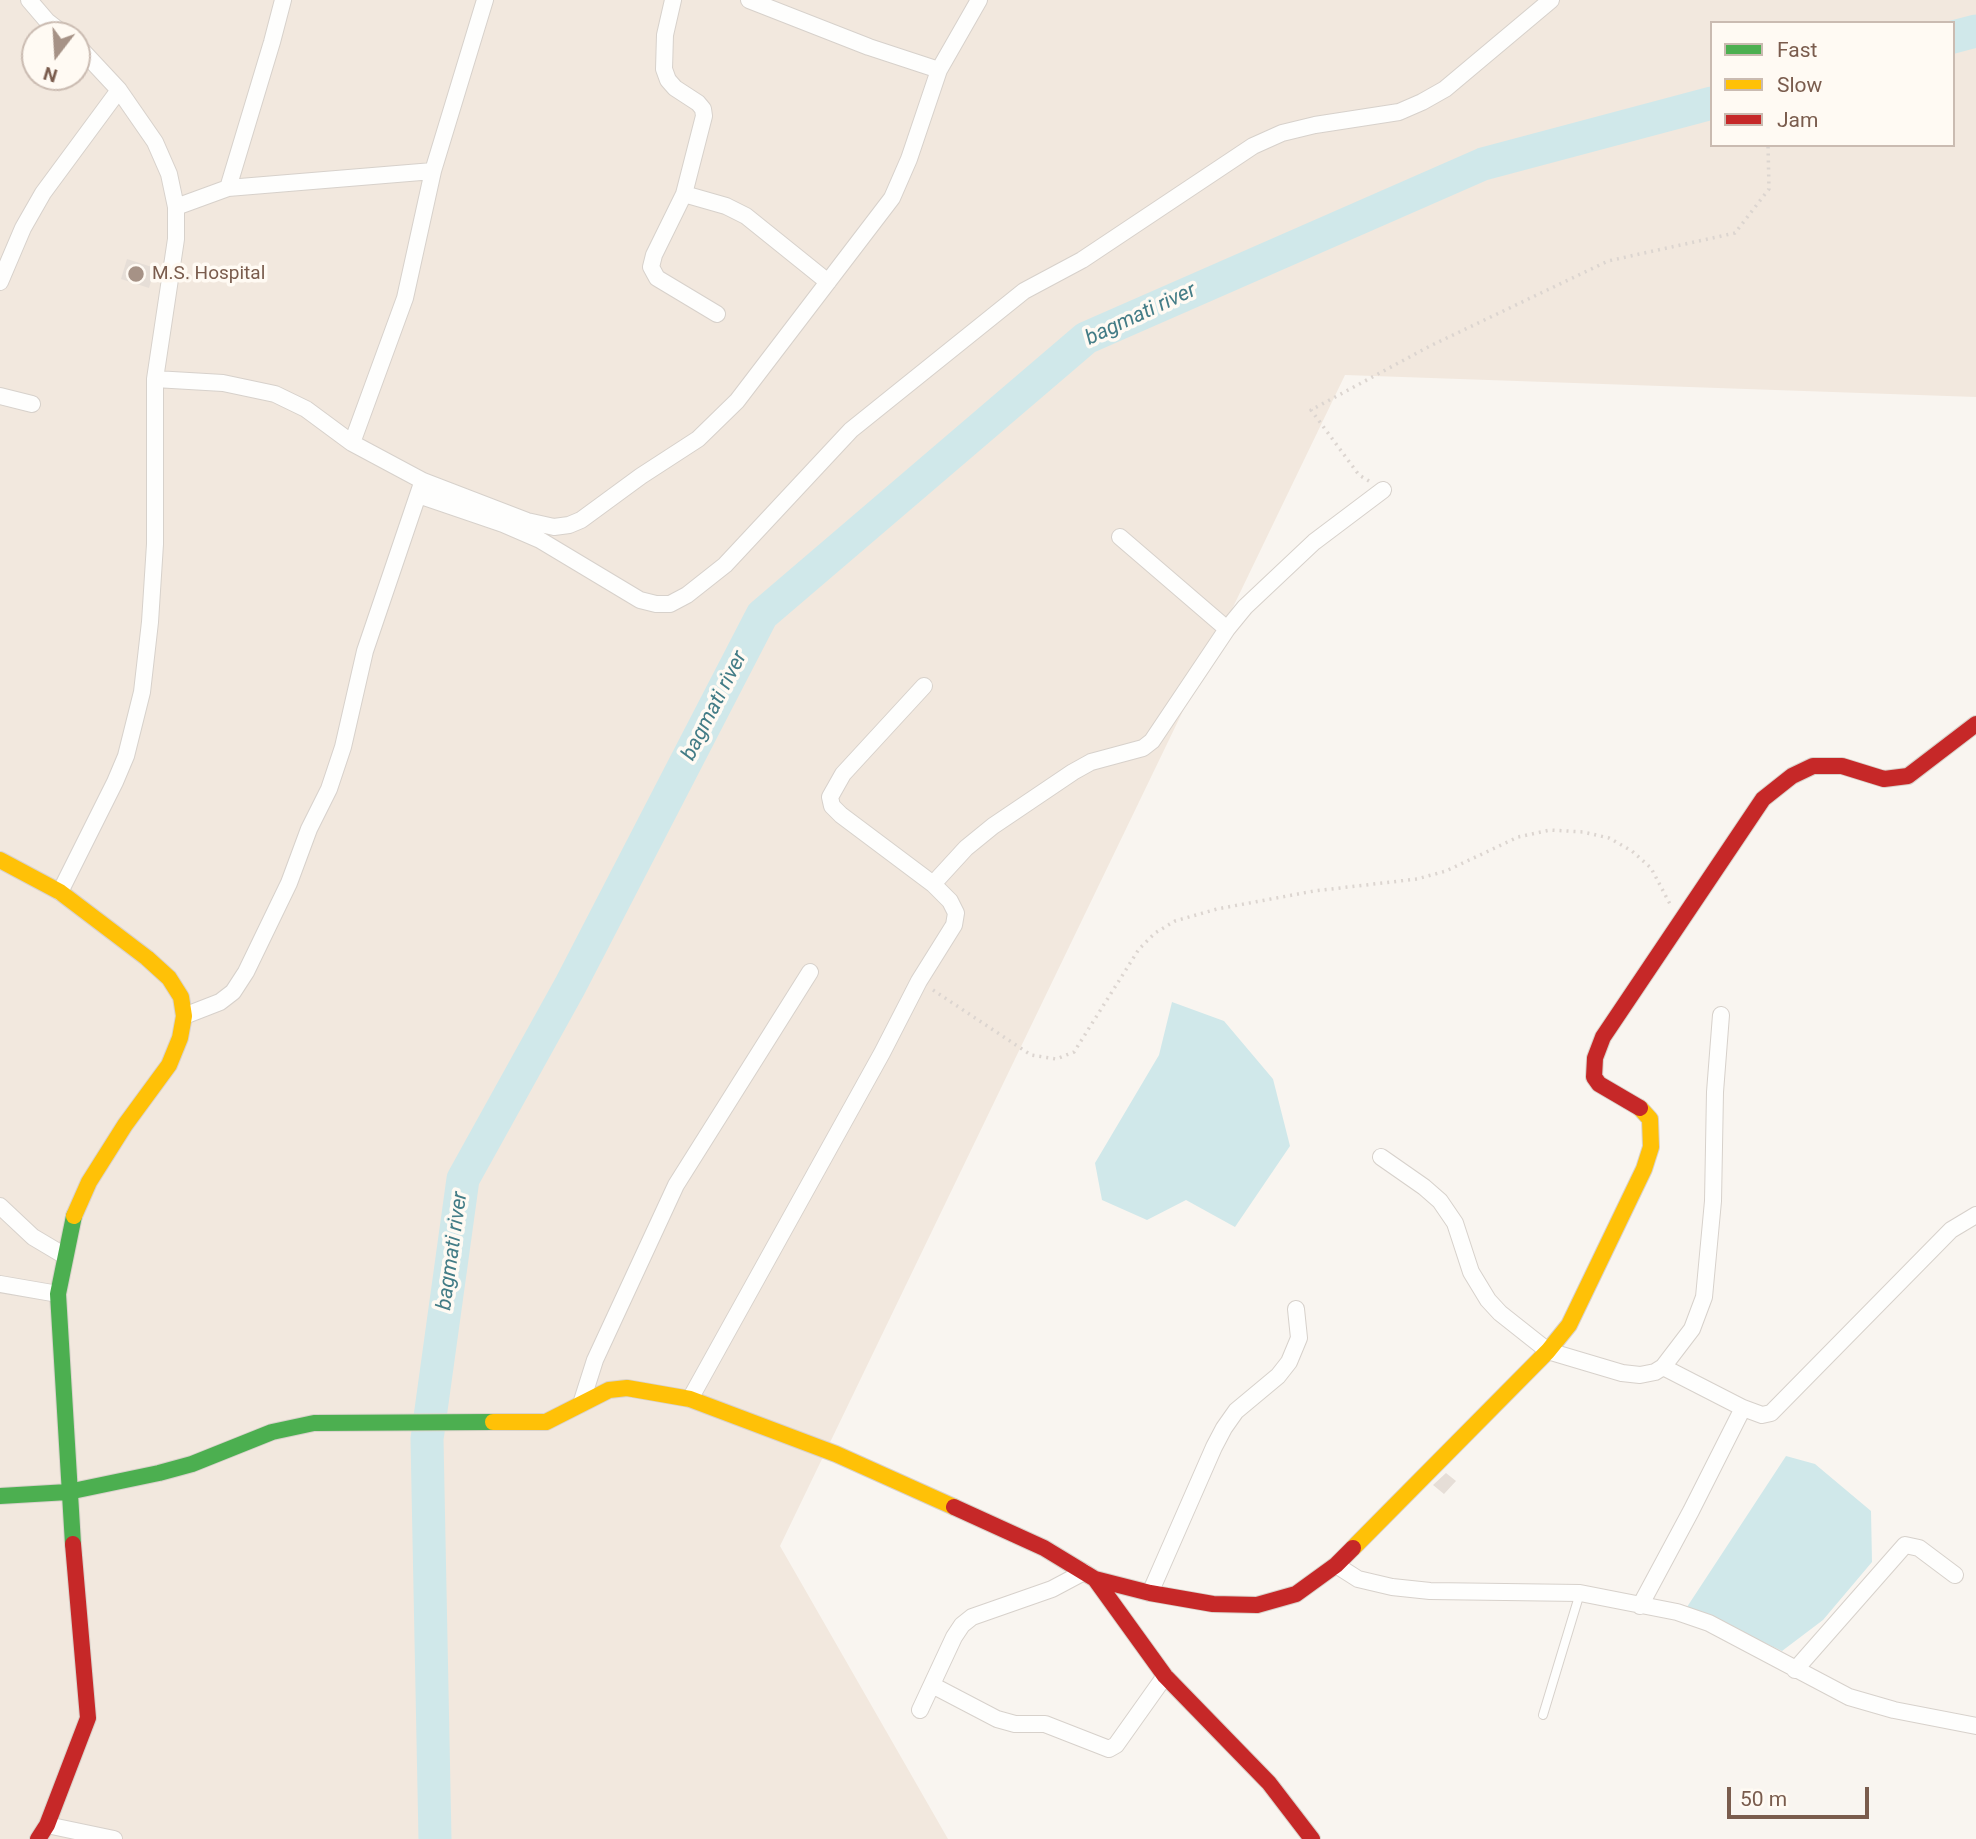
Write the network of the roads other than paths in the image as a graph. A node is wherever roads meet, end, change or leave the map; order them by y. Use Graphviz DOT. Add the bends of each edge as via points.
graph roads {
  1 [pos="29,0"];
  2 [pos="283,0"];
  3 [pos="485,0"];
  4 [pos="673,0"];
  5 [pos="750,0"];
  6 [pos="979,0"];
  7 [pos="1551,0"];
  8 [pos="47,21"];
  9 [pos="91,60"];
  10 [pos="939,70"];
  11 [pos="120,90"];
  12 [pos="433,171"];
  13 [pos="228,188"];
  14 [pos="684,194"];
  15 [pos="176,207"];
  16 [pos="0,282"];
  17 [pos="828,282"];
  18 [pos="717,314"];
  19 [pos="155,380"];
  20 [pos="0,396"];
  21 [pos="32,404"];
  22 [pos="352,443"];
  23 [pos="420,488"];
  24 [pos="1383,490"];
  25 [pos="1120,537"];
  26 [pos="1227,629"];
  27 [pos="924,686"];
  28 [pos="1976,724"];
  29 [pos="0,860"];
  30 [pos="933,884"];
  31 [pos="60,892"];
  32 [pos="810,972"];
  33 [pos="1721,1015"];
  34 [pos="184,1016"];
  35 [pos="1381,1157"];
  36 [pos="0,1206"];
  37 [pos="1976,1215"];
  38 [pos="65,1256"];
  39 [pos="0,1284"];
  40 [pos="58,1294"];
  41 [pos="1296,1309"];
  42 [pos="1548,1351"];
  43 [pos="1663,1367"];
  44 [pos="690,1399"];
  45 [pos="581,1404"];
  46 [pos="1742,1408"];
  47 [pos="68,1492"];
  48 [pos="0,1496"];
  49 [pos="1336,1565"];
  50 [pos="1955,1575"];
  51 [pos="1090,1576"];
  52 [pos="1150,1593"];
  53 [pos="1580,1593"];
  54 [pos="1640,1606"];
  55 [pos="1795,1670"];
  56 [pos="1165,1676"];
  57 [pos="932,1685"];
  58 [pos="920,1710"];
  59 [pos="1543,1715"];
  60 [pos="1976,1726"];
  61 [pos="42,1832"];
  62 [pos="114,1839"];
  63 [pos="1312,1839"];
  1 -- 8 [label="street"];
  2 -- 13 [label="street"];
  3 -- 12 [label="street"];
  4 -- 14 [label="street" via="664,69 668,80 698,103 704,116"];
  5 -- 10 [label="street"];
  6 -- 10 [label="street"];
  7 -- 23 [label="street" via="1445,89 1422,102 1399,112 1315,125 1253,146 1082,260 1024,291 851,430 725,565 670,604 640,600 540,540"];
  9 -- 11 [label="street"];
  10 -- 17 [label="street" via="892,198"];
  11 -- 15 [label="street" via="155,142"];
  11 -- 16 [label="street" via="43,193"];
  12 -- 13 [label="street"];
  12 -- 22 [label="street" via="405,298"];
  13 -- 15 [label="street"];
  14 -- 17 [label="street" via="726,205 746,216"];
  14 -- 18 [label="street" via="650,267 657,278"];
  15 -- 19 [label="street" via="176,239"];
  17 -- 23 [label="street" via="737,401 698,439 581,520 554,527"];
  19 -- 22 [label="street" via="223,383 275,394 306,409"];
  19 -- 31 [label="street" via="155,544 142,692 116,782"];
  20 -- 21 [label="street"];
  22 -- 23 [label="street"];
  23 -- 34 [label="street" via="365,652 343,747 289,883 233,992"];
  24 -- 26 [label="street" via="1314,542"];
  25 -- 26 [label="street"];
  26 -- 30 [label="street" via="1152,741 1073,772 993,826"];
  27 -- 30 [label="street" via="843,774 830,797 841,816"];
  28 -- 42 [label="street" via="1908,776 1884,779 1828,764 1792,776 1763,800 1679,921 1595,1058 1594,1077 1599,1084 1638,1106 1650,1119 1651,1147 1569,1325"];
  29 -- 31 [label="street"];
  30 -- 44 [label="street" via="955,907 956,919"];
  31 -- 34 [label="street" via="169,978 181,997"];
  32 -- 45 [label="street" via="676,1185 595,1360"];
  33 -- 43 [label="street" via="1704,1297 1692,1329"];
  34 -- 38 [label="street" via="169,1065 89,1182"];
  35 -- 42 [label="street" via="1440,1201 1455,1223 1471,1272 1488,1300"];
  36 -- 38 [label="street" via="33,1237"];
  37 -- 46 [label="street" via="1951,1230 1771,1413 1762,1415"];
  38 -- 40 [label="street"];
  39 -- 40 [label="street"];
  40 -- 47 [label="street"];
  41 -- 52 [label="street" via="1299,1338 1289,1362 1224,1428"];
  42 -- 43 [label="street" via="1622,1373 1640,1375"];
  42 -- 49 [label="street"];
  43 -- 46 [label="street"];
  44 -- 45 [label="street" via="627,1388"];
  44 -- 51 [label="street" via="866,1467 1044,1548"];
  45 -- 47 [label="street" via="546,1422 314,1423 272,1432 159,1474"];
  46 -- 54 [label="street"];
  47 -- 48 [label="street"];
  47 -- 61 [label="street" via="88,1718"];
  49 -- 52 [label="street" via="1296,1594 1257,1605 1213,1604"];
  49 -- 53 [label="street" via="1358,1578 1392,1587"];
  50 -- 55 [label="street" via="1919,1548 1905,1545"];
  51 -- 52 [label="street"];
  51 -- 56 [label="street"];
  51 -- 57 [label="street" via="972,1617 954,1637"];
  53 -- 54 [label="street"];
  53 -- 59 [label="lane"];
  54 -- 55 [label="street" via="1709,1623"];
  55 -- 60 [label="street" via="1849,1698"];
  56 -- 57 [label="street" via="1109,1749 1045,1724 997,1719"];
  56 -- 63 [label="street" via="1269,1783"];
  57 -- 58 [label="street"];
  61 -- 62 [label="street"];
}
